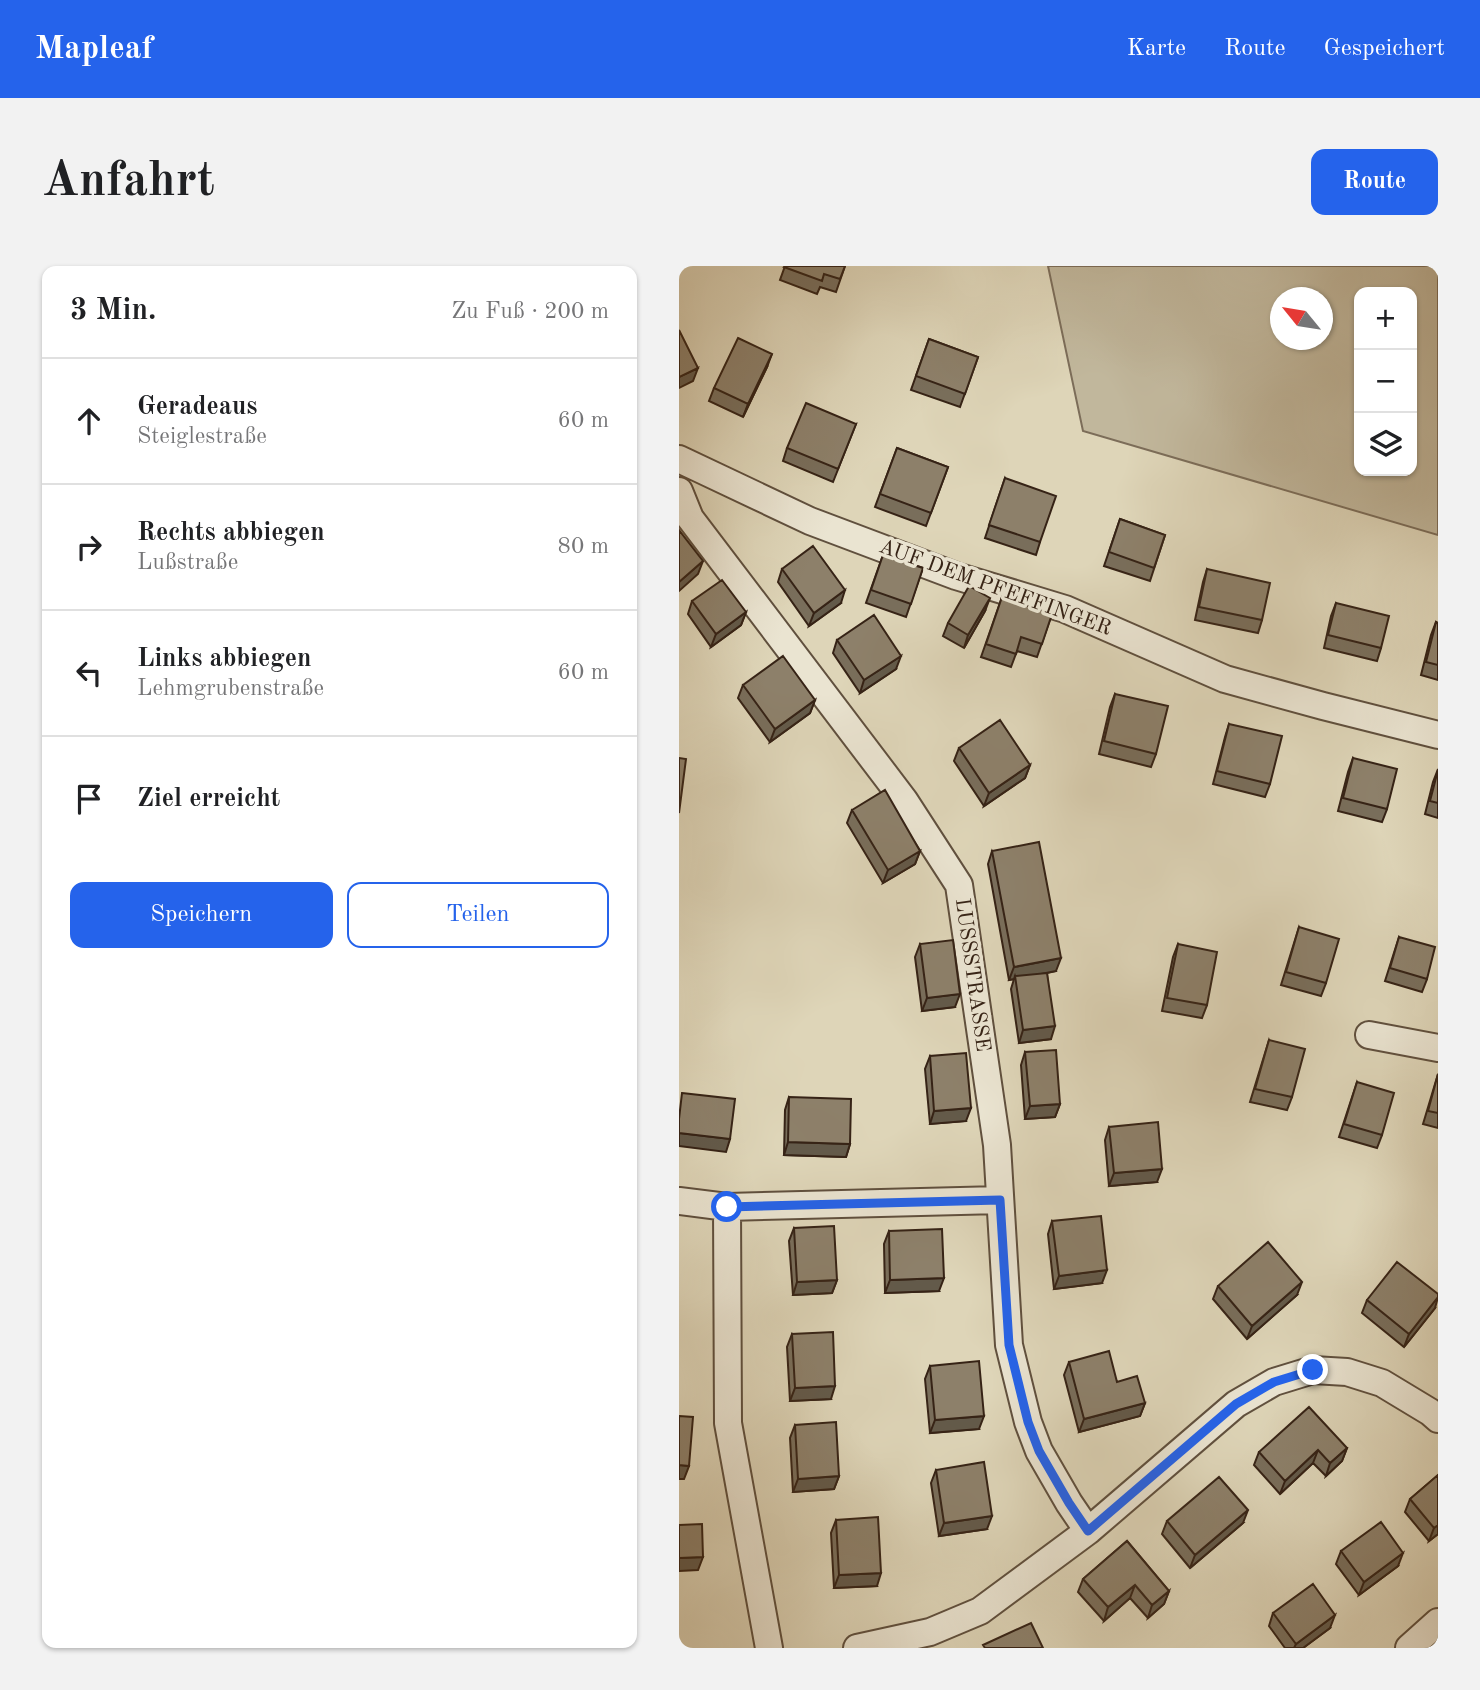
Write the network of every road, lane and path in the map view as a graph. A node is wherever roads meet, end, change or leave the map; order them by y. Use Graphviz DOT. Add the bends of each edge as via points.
graph roads {
  1 [pos="679,459"];
  2 [pos="679,491"];
  3 [pos="1438,735"];
  4 [pos="1369,1035"];
  5 [pos="1438,1048"];
  6 [pos="1000,1200"];
  7 [pos="679,1201"];
  8 [pos="727,1207"];
  9 [pos="1438,1419"];
  10 [pos="1088,1531"];
  11 [pos="1438,1622"];
  12 [pos="769,1648"];
  13 [pos="857,1648"];
  14 [pos="1409,1648"];
  1 -- 3 [label="street, AUF DEM PFEFFINGER" via="810,521 956,576 1065,609 1225,679"];
  2 -- 6 [label="street, LUSSSTRASSE" via="690,518 904,800 959,885 997,1145"];
  4 -- 5 [label="street"];
  6 -- 8 [label="street"];
  6 -- 10 [label="street, LUSSSTRASSE" via="1009,1345 1028,1422 1039,1451"];
  7 -- 8 [label="street"];
  8 -- 12 [label="street" via="728,1423"];
  9 -- 10 [label="street" via="1382,1383 1347,1372 1313,1370 1274,1382 1236,1404"];
  10 -- 13 [label="street" via="980,1611 930,1632"];
  11 -- 14 [label="street"];
}
